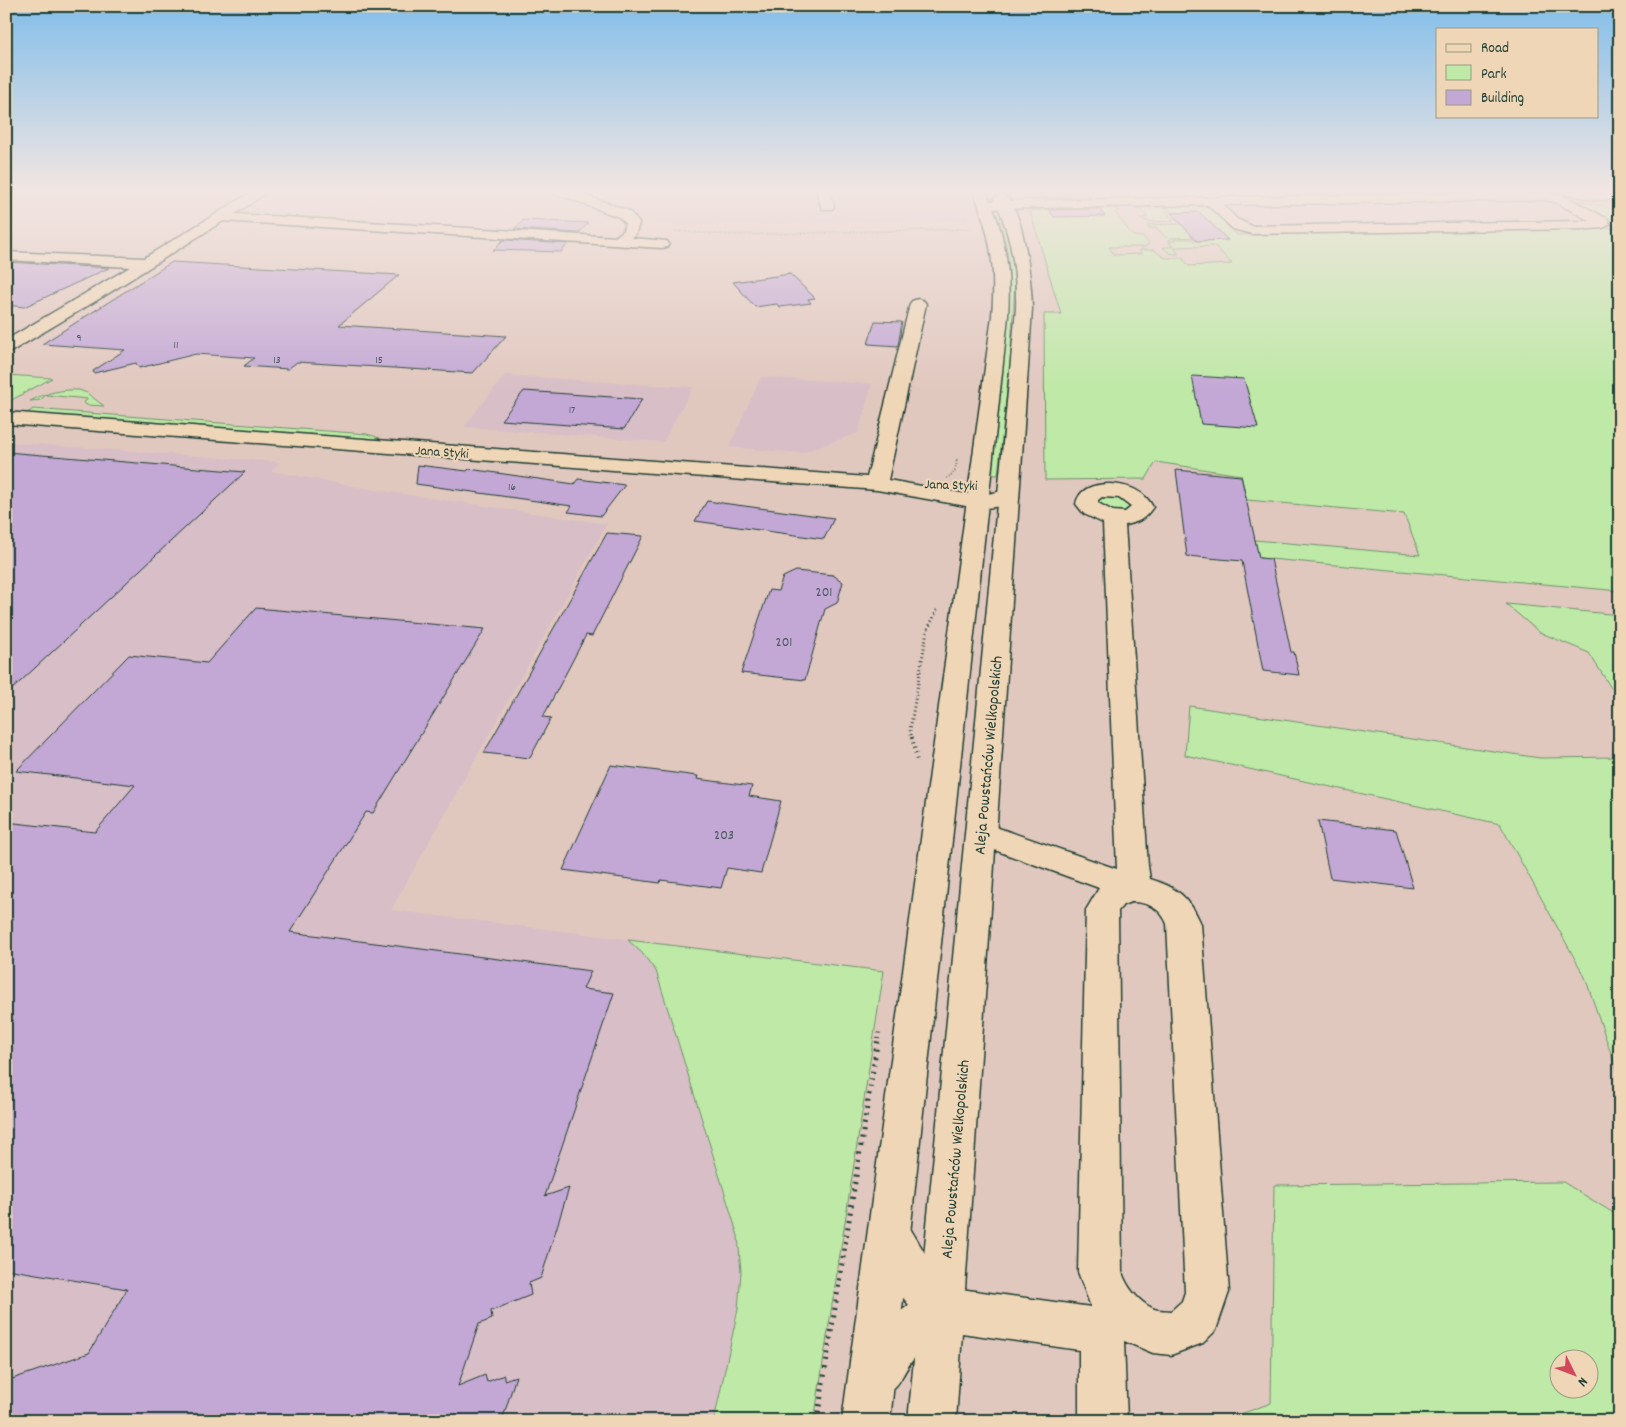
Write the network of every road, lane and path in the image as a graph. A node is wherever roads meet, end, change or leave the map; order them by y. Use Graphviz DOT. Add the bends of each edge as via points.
graph roads {
  1 [pos="18,257"];
  2 [pos="156,257"];
  3 [pos="999,257"];
  4 [pos="1021,257"];
  5 [pos="146,263"];
  6 [pos="918,304"];
  7 [pos="6,347"];
  8 [pos="6,418"];
  9 [pos="958,453"];
  10 [pos="946,483"];
  11 [pos="877,484"];
  12 [pos="988,494"];
  13 [pos="1114,518"];
  14 [pos="938,608"];
  15 [pos="918,764"];
  16 [pos="981,833"];
  17 [pos="1136,889"];
  18 [pos="880,1031"];
  19 [pos="888,1232"];
  20 [pos="1100,1272"];
  21 [pos="942,1308"];
  22 [pos="1101,1331"];
  23 [pos="868,1405"];
  24 [pos="817,1421"];
  25 [pos="932,1421"];
  26 [pos="1103,1421"];
  1 -- 5 [label="main road"];
  2 -- 5 [label="main road"];
  3 -- 12 [label="main road, Aleja Powstańców Wielkopolskich" via="1002,276"];
  4 -- 12 [label="main road, Aleja Powstańców Wielkopolskich" via="1024,291"];
  5 -- 7 [label="main road" via="88,301"];
  6 -- 11 [label="main road"];
  8 -- 11 [label="main road, Jana Styki"];
  9 -- 10 [label="path" via="955,472"];
  10 -- 11 [label="main road, Jana Styki"];
  10 -- 12 [label="main road, Jana Styki"];
  11 -- 12 [label="main road, Jana Styki"];
  12 -- 16 [label="main road, Aleja Powstańców Wielkopolskich"];
  12 -- 19 [label="main road, Aleja Powstańców Wielkopolskich"];
  13 -- 17 [label="main road" via="1132,866"];
  14 -- 15 [label="path" via="927,631 910,730"];
  16 -- 17 [label="main road"];
  16 -- 21 [label="main road, Aleja Powstańców Wielkopolskich"];
  17 -- 20 [label="main road" via="1116,893 1102,910"];
  17 -- 20 [label="main road" via="1158,894 1170,902 1184,924 1207,1292 1205,1302 1197,1318 1183,1329 1165,1333 1144,1329 1117,1310 1106,1292"];
  18 -- 24 [label="path"];
  19 -- 21 [label="main road" via="918,1282"];
  19 -- 23 [label="main road, Aleja Powstańców Wielkopolskich"];
  20 -- 22 [label="main road"];
  21 -- 22 [label="main road"];
  21 -- 23 [label="main road, Aleja Powstańców Wielkopolskich" via="895,1346"];
  21 -- 25 [label="main road, Aleja Powstańców Wielkopolskich"];
  22 -- 26 [label="main road"];
}
